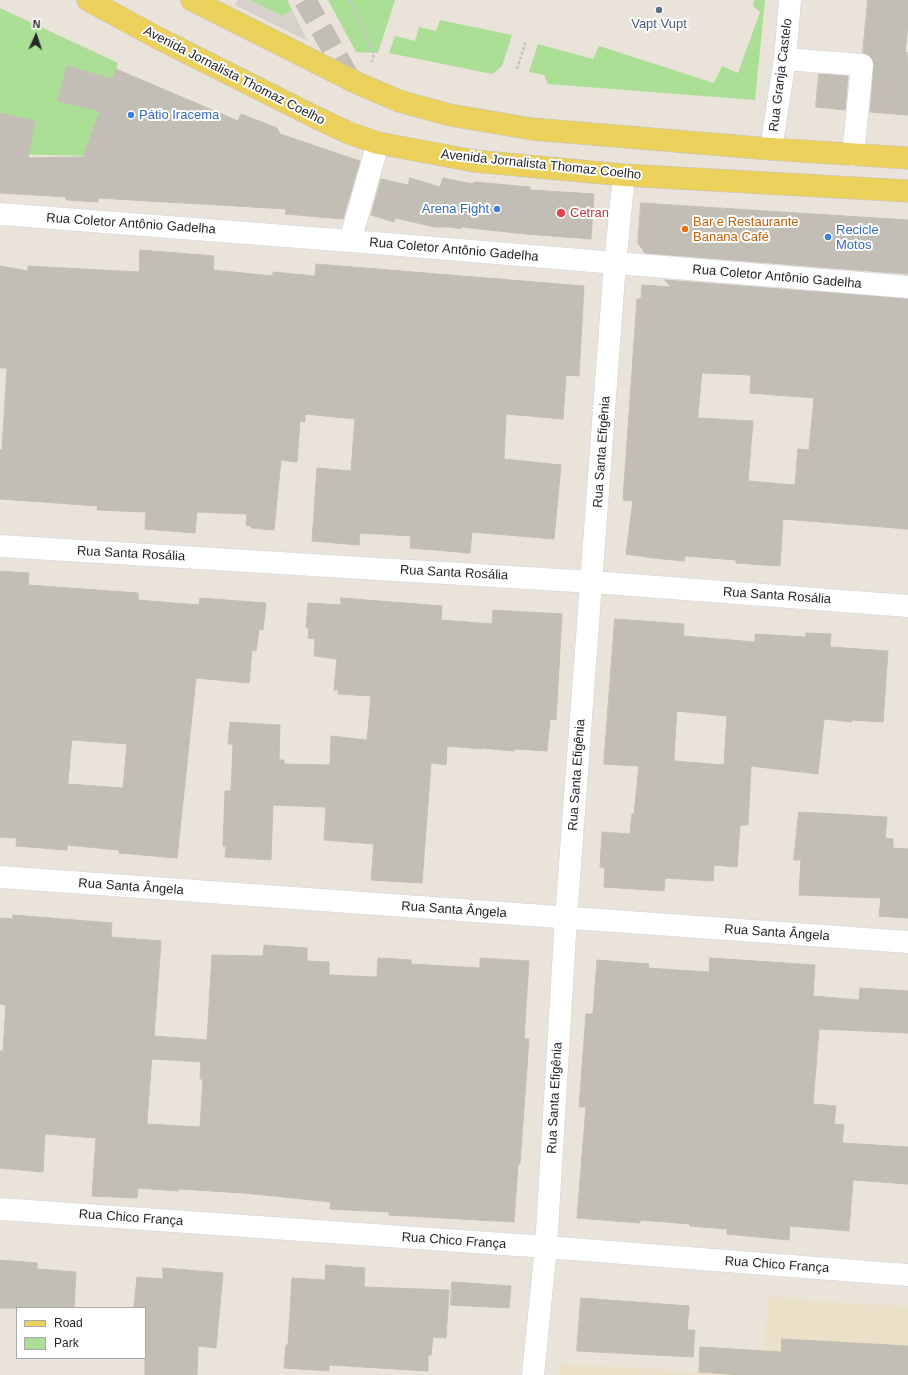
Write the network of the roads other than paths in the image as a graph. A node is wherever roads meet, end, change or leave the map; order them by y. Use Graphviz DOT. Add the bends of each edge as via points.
graph roads {
  1 [pos="88,0"];
  2 [pos="192,0"];
  3 [pos="790,0"];
  4 [pos="785,59"];
  5 [pos="378,143"];
  6 [pos="771,149"];
  7 [pos="853,155"];
  8 [pos="908,158"];
  9 [pos="624,175"];
  10 [pos="908,191"];
  11 [pos="0,214"];
  12 [pos="350,241"];
  13 [pos="615,264"];
  14 [pos="908,287"];
  15 [pos="0,546"];
  16 [pos="592,582"];
  17 [pos="908,606"];
  18 [pos="0,877"];
  19 [pos="566,918"];
  20 [pos="908,942"];
  21 [pos="0,1209"];
  22 [pos="546,1247"];
  23 [pos="908,1275"];
  24 [pos="533,1375"];
  1 -- 5 [label="main road, Avenida Jornalista Thomaz Coelho" via="316,118"];
  2 -- 6 [label="main road" via="357,83 399,101 450,115 532,129"];
  3 -- 4 [label="street, Rua Granja Castelo"];
  4 -- 6 [label="street, Rua Granja Castelo"];
  4 -- 7 [label="street" via="862,65"];
  5 -- 9 [label="main road, Avenida Jornalista Thomaz Coelho" via="474,161"];
  5 -- 12 [label="street"];
  6 -- 7 [label="main road"];
  7 -- 8 [label="main road"];
  9 -- 10 [label="main road, Avenida Jornalista Thomaz Coelho"];
  9 -- 13 [label="street, Rua Santa Efigênia"];
  11 -- 12 [label="street, Rua Coletor Antônio Gadelha"];
  12 -- 13 [label="street, Rua Coletor Antônio Gadelha"];
  13 -- 14 [label="street, Rua Coletor Antônio Gadelha"];
  13 -- 16 [label="street, Rua Santa Efigênia"];
  15 -- 16 [label="street, Rua Santa Rosália"];
  16 -- 17 [label="street, Rua Santa Rosália"];
  16 -- 19 [label="street, Rua Santa Efigênia"];
  18 -- 19 [label="street, Rua Santa Ângela"];
  19 -- 20 [label="street, Rua Santa Ângela"];
  19 -- 22 [label="street, Rua Santa Efigênia"];
  21 -- 22 [label="street, Rua Chico França"];
  22 -- 23 [label="street, Rua Chico França"];
  22 -- 24 [label="street, Rua Santa Efigênia"];
}
